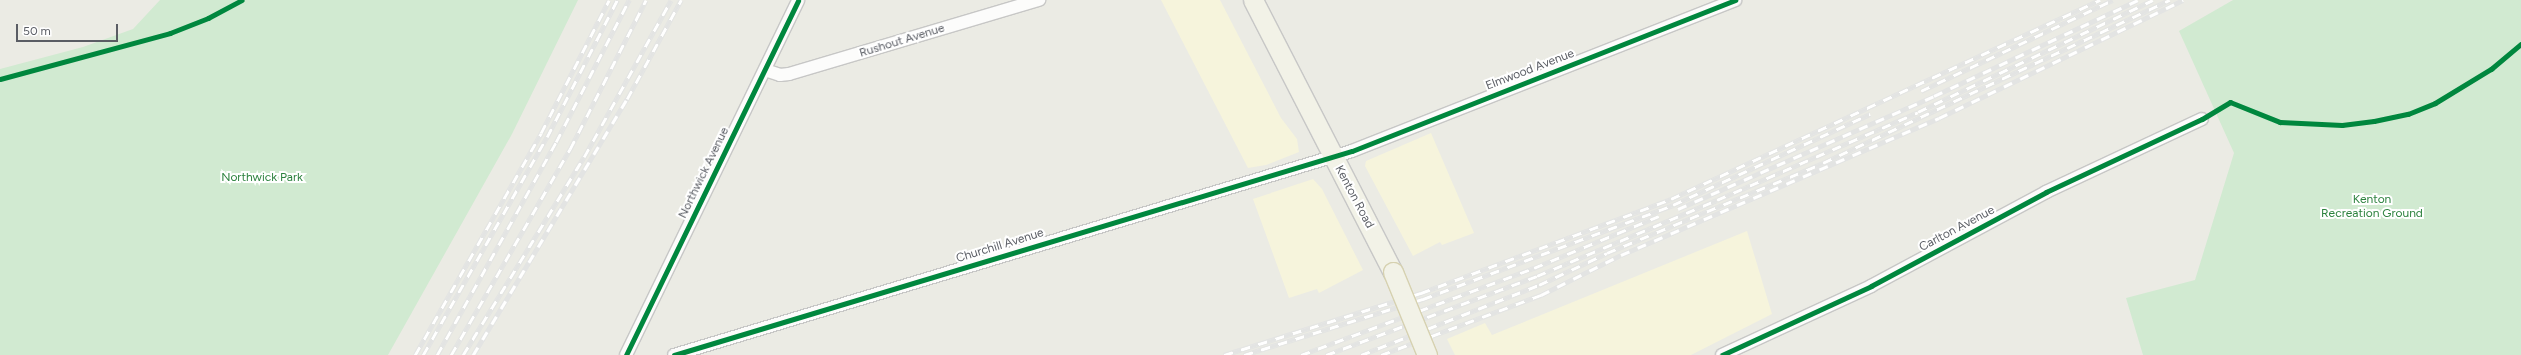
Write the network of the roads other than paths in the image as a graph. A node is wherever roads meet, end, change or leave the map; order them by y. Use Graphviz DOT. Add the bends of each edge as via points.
graph roads {
  1 [pos="798,0"];
  2 [pos="1039,0"];
  3 [pos="1253,0"];
  4 [pos="1736,0"];
  5 [pos="765,70"];
  6 [pos="2202,119"];
  7 [pos="1332,157"];
  8 [pos="626,355"];
  9 [pos="674,355"];
  10 [pos="1427,355"];
  11 [pos="1722,355"];
  1 -- 5 [label="street, Northwick Avenue"];
  2 -- 5 [label="street, Rushout Avenue" via="789,74 780,76"];
  3 -- 7 [label="main road, Kenton Road"];
  4 -- 7 [label="street, Elmwood Avenue"];
  5 -- 8 [label="street, Northwick Avenue"];
  6 -- 11 [label="street, Carlton Avenue" via="2046,192 1871,286"];
  7 -- 9 [label="street, Churchill Avenue"];
  7 -- 10 [label="main road, Kenton Road, bridge" via="1392,272"];
}
